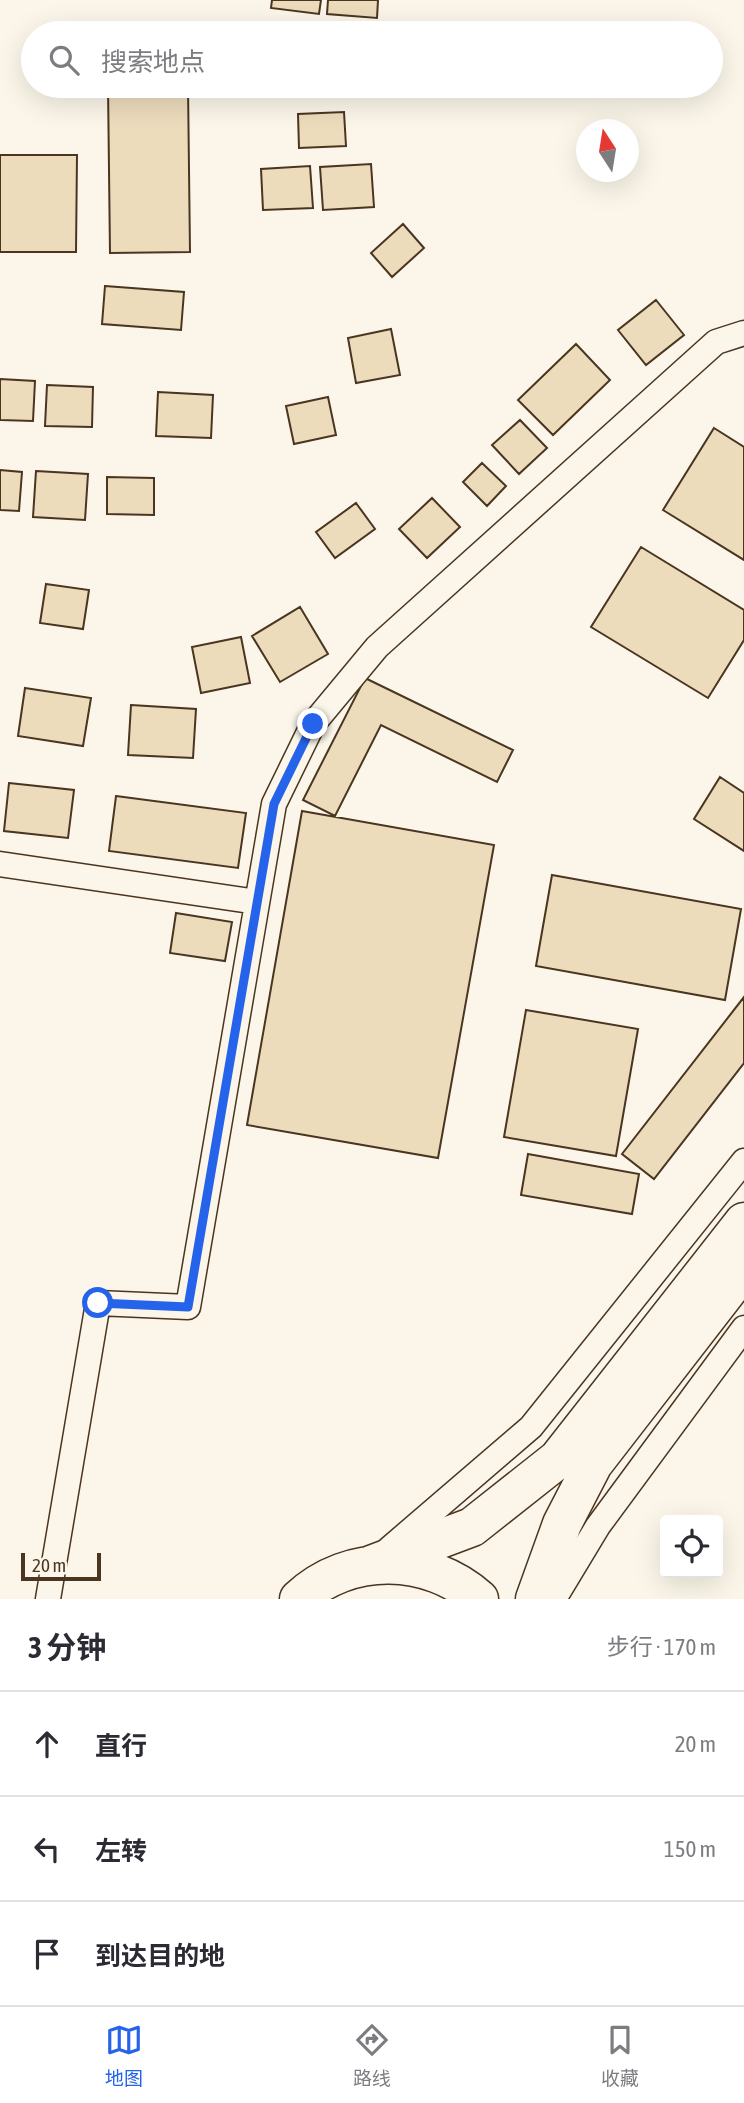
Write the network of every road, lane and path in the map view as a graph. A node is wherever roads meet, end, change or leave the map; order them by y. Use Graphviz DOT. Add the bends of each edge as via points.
graph roads {
  1 [pos="744,333"];
  2 [pos="0,864"];
  3 [pos="257,902"];
  4 [pos="744,1161"];
  5 [pos="744,1222"];
  6 [pos="744,1269"];
  7 [pos="744,1328"];
  8 [pos="371,1565"];
  9 [pos="48,1599"];
  10 [pos="299,1599"];
  11 [pos="479,1599"];
  12 [pos="535,1599"];
  13 [pos="555,1599"];
  1 -- 3 [label="street" via="716,342 377,647 313,724 274,804"];
  2 -- 3 [label="street"];
  3 -- 9 [label="street" via="188,1307 98,1303"];
  4 -- 8 [label="street" via="531,1427"];
  5 -- 8 [label="main road" via="558,1459 472,1527"];
  6 -- 12 [label="main road" via="593,1464 562,1524"];
  7 -- 13 [label="street" via="598,1526"];
  8 -- 10 [label="main road" via="338,1574"];
  8 -- 11 [label="main road" via="424,1568 449,1577"];
}
